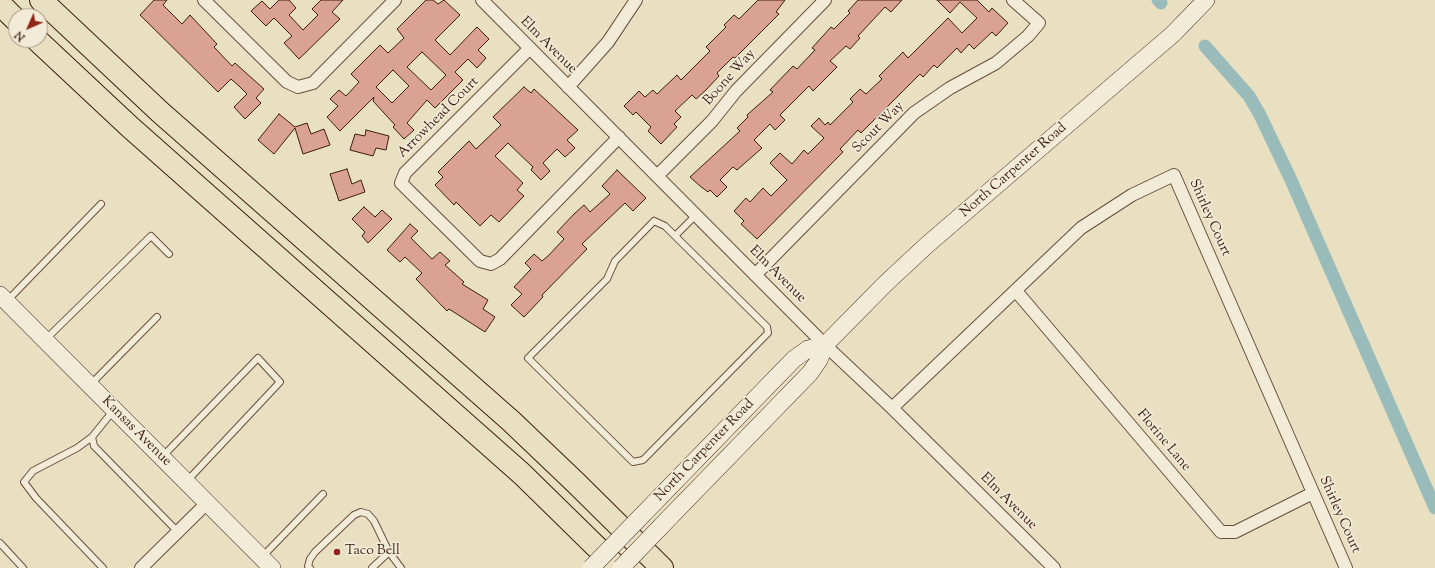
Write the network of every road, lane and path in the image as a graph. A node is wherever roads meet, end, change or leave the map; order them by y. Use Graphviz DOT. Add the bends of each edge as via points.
graph roads {
  1 [pos="41,0"];
  2 [pos="204,0"];
  3 [pos="395,0"];
  4 [pos="482,0"];
  5 [pos="636,0"];
  6 [pos="825,0"];
  7 [pos="1013,0"];
  8 [pos="1206,0"];
  9 [pos="0,4"];
  10 [pos="8,12"];
  11 [pos="46,48"];
  12 [pos="530,48"];
  13 [pos="568,87"];
  14 [pos="619,137"];
  15 [pos="657,176"];
  16 [pos="101,204"];
  17 [pos="696,215"];
  18 [pos="675,236"];
  19 [pos="169,254"];
  20 [pos="755,275"];
  21 [pos="1016,291"];
  22 [pos="3,298"];
  23 [pos="157,317"];
  24 [pos="45,340"];
  25 [pos="825,345"];
  26 [pos="90,386"];
  27 [pos="892,408"];
  28 [pos="114,410"];
  29 [pos="92,437"];
  30 [pos="162,457"];
  31 [pos="186,482"];
  32 [pos="1313,493"];
  33 [pos="324,494"];
  34 [pos="207,503"];
  35 [pos="178,532"];
  36 [pos="0,543"];
  37 [pos="389,552"];
  38 [pos="267,563"];
  39 [pos="22,568"];
  40 [pos="104,568"];
  41 [pos="141,568"];
  42 [pos="310,568"];
  43 [pos="372,568"];
  44 [pos="401,568"];
  45 [pos="591,568"];
  46 [pos="619,568"];
  47 [pos="662,568"];
  48 [pos="1054,568"];
  49 [pos="1346,568"];
  1 -- 47 [label="highway" via="160,112 511,421"];
  2 -- 3 [label="street" via="287,82 298,87 313,83"];
  4 -- 12 [label="street, Elm Avenue"];
  5 -- 13 [label="street" via="608,42"];
  6 -- 15 [label="street, Boone Way" via="736,91 712,122"];
  7 -- 20 [label="street, Scout Way" via="1039,23 1012,51 996,63 950,88 914,113"];
  8 -- 25 [label="main road, North Carpenter Road" via="1167,39 928,244"];
  9 -- 10 [label="highway"];
  11 -- 46 [label="highway" via="130,127 488,444"];
  12 -- 13 [label="street, Elm Avenue"];
  12 -- 14 [label="street, Arrowhead Court" via="405,173 400,183 480,261 490,264 500,260"];
  13 -- 14 [label="street, Elm Avenue"];
  14 -- 15 [label="street, Elm Avenue"];
  15 -- 17 [label="street, Elm Avenue"];
  16 -- 22 [label="lane"];
  17 -- 18 [label="lane"];
  17 -- 20 [label="street, Elm Avenue"];
  18 -- 18 [label="lane" via="766,327 768,333 643,460 633,462 528,358 607,279 615,261 654,221 665,226"];
  19 -- 24 [label="lane" via="151,236"];
  20 -- 25 [label="street, Elm Avenue"];
  21 -- 27 [label="street, Shirley Court" via="966,335"];
  21 -- 32 [label="street, Florine Lane" via="1221,532 1235,532"];
  21 -- 32 [label="street, Shirley Court" via="1081,228 1132,195 1174,175"];
  22 -- 24 [label="main road, Kansas Avenue"];
  23 -- 26 [label="lane"];
  24 -- 26 [label="main road, Kansas Avenue"];
  25 -- 27 [label="street, Elm Avenue"];
  25 -- 45 [label="main road, North Carpenter Road, bridge" via="808,349 794,359"];
  25 -- 46 [label="main road, North Carpenter Road, bridge" via="820,360 810,373"];
  26 -- 28 [label="main road, Kansas Avenue"];
  27 -- 48 [label="street, Elm Avenue"];
  28 -- 29 [label="lane"];
  28 -- 30 [label="main road, Kansas Avenue"];
  29 -- 35 [label="lane" via="94,446"];
  29 -- 40 [label="lane" via="78,448 33,471 24,482 36,498"];
  30 -- 31 [label="main road, Kansas Avenue"];
  30 -- 31 [label="lane" via="258,358 280,382"];
  31 -- 34 [label="main road, Kansas Avenue"];
  32 -- 49 [label="street, Shirley Court"];
  33 -- 38 [label="lane"];
  34 -- 35 [label="street"];
  34 -- 38 [label="main road, Kansas Avenue"];
  35 -- 41 [label="street"];
  36 -- 39 [label="lane"];
  37 -- 42 [label="lane" via="374,521 368,514 361,512 354,515 315,552 310,559"];
  37 -- 43 [label="lane"];
  37 -- 44 [label="lane"];
}
